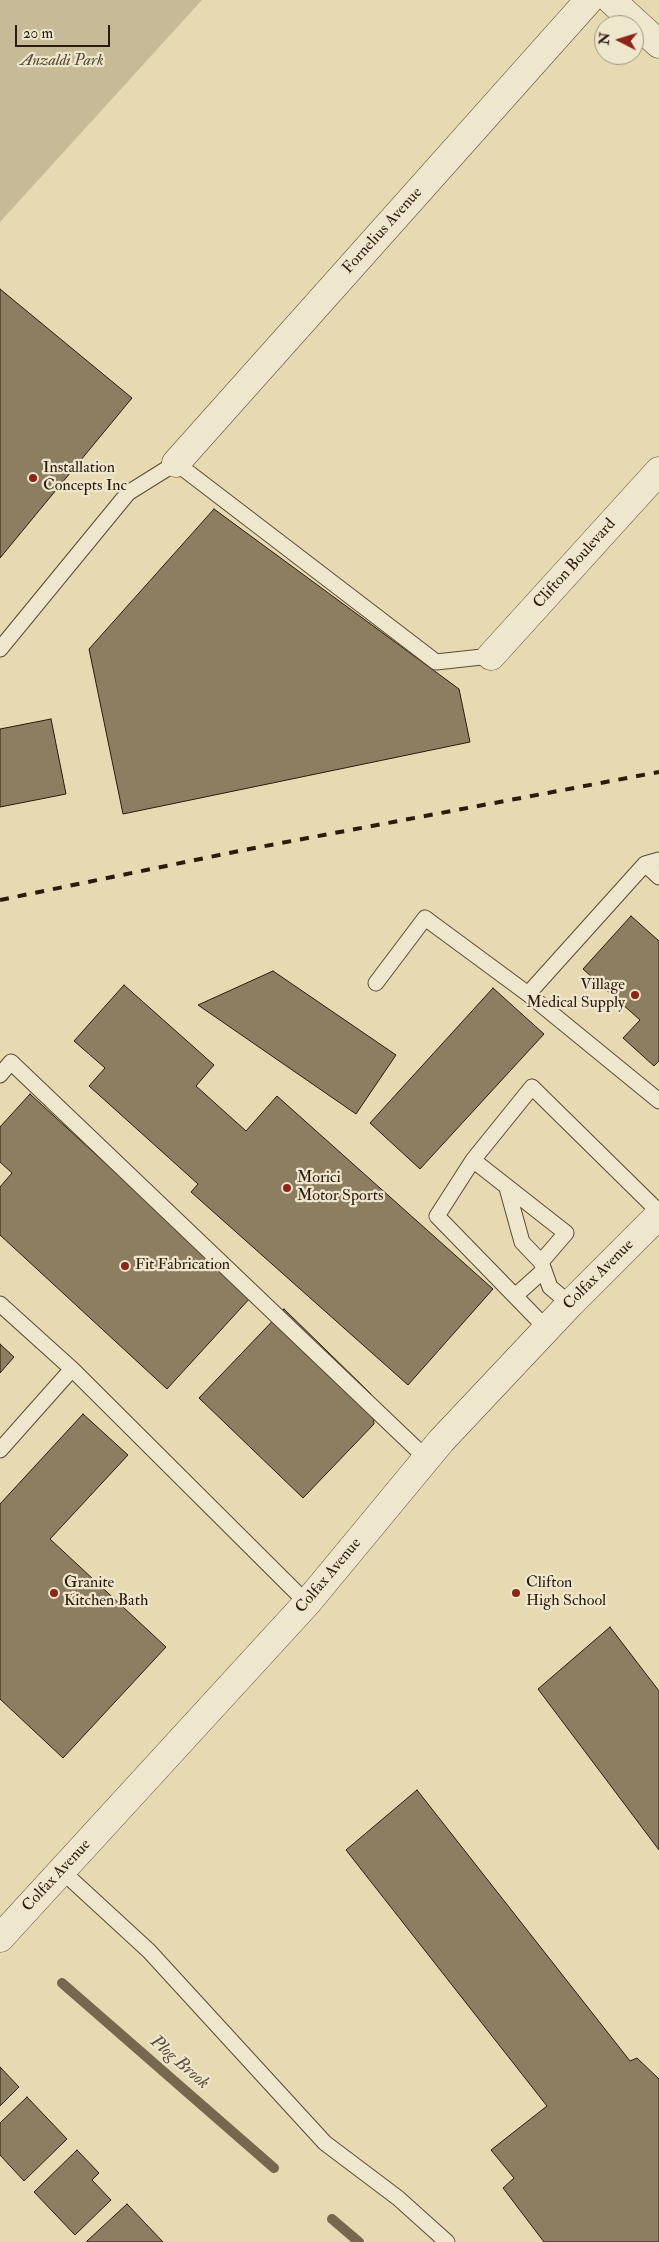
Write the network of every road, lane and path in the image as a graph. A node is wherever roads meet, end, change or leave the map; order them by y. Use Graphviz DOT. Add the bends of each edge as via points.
graph roads {
  1 [pos="589,0"];
  2 [pos="610,0"];
  3 [pos="659,44"];
  4 [pos="176,463"];
  5 [pos="659,471"];
  6 [pos="0,649"];
  7 [pos="491,656"];
  8 [pos="652,862"];
  9 [pos="659,877"];
  10 [pos="376,983"];
  11 [pos="528,994"];
  12 [pos="0,1075"];
  13 [pos="659,1101"];
  14 [pos="473,1160"];
  15 [pos="507,1188"];
  16 [pos="659,1214"];
  17 [pos="543,1266"];
  18 [pos="515,1296"];
  19 [pos="0,1304"];
  20 [pos="570,1304"];
  21 [pos="547,1329"];
  22 [pos="72,1370"];
  23 [pos="0,1450"];
  24 [pos="427,1459"];
  25 [pos="307,1603"];
  26 [pos="62,1871"];
  27 [pos="0,1938"];
  28 [pos="447,2242"];
  1 -- 4 [label="street, Fornelius Avenue"];
  2 -- 3 [label="street"];
  4 -- 6 [label="lane" via="128,493"];
  4 -- 7 [label="lane" via="436,662"];
  5 -- 7 [label="street, Clifton Boulevard"];
  8 -- 9 [label="lane"];
  8 -- 11 [label="lane"];
  10 -- 11 [label="lane" via="425,918"];
  11 -- 13 [label="lane"];
  12 -- 24 [label="lane" via="11,1062"];
  14 -- 15 [label="lane"];
  14 -- 16 [label="lane" via="532,1087"];
  14 -- 18 [label="lane" via="437,1216"];
  15 -- 17 [label="lane" via="522,1242"];
  15 -- 17 [label="lane" via="566,1234"];
  16 -- 20 [label="street, Colfax Avenue"];
  17 -- 18 [label="lane"];
  17 -- 20 [label="lane" via="550,1287"];
  18 -- 21 [label="lane"];
  19 -- 22 [label="lane"];
  20 -- 21 [label="street, Colfax Avenue"];
  21 -- 24 [label="street, Colfax Avenue"];
  22 -- 23 [label="lane"];
  22 -- 25 [label="lane"];
  24 -- 25 [label="street, Colfax Avenue"];
  25 -- 26 [label="street, Colfax Avenue"];
  26 -- 27 [label="street, Colfax Avenue"];
  26 -- 28 [label="lane" via="149,1951 325,2143 398,2198"];
}
